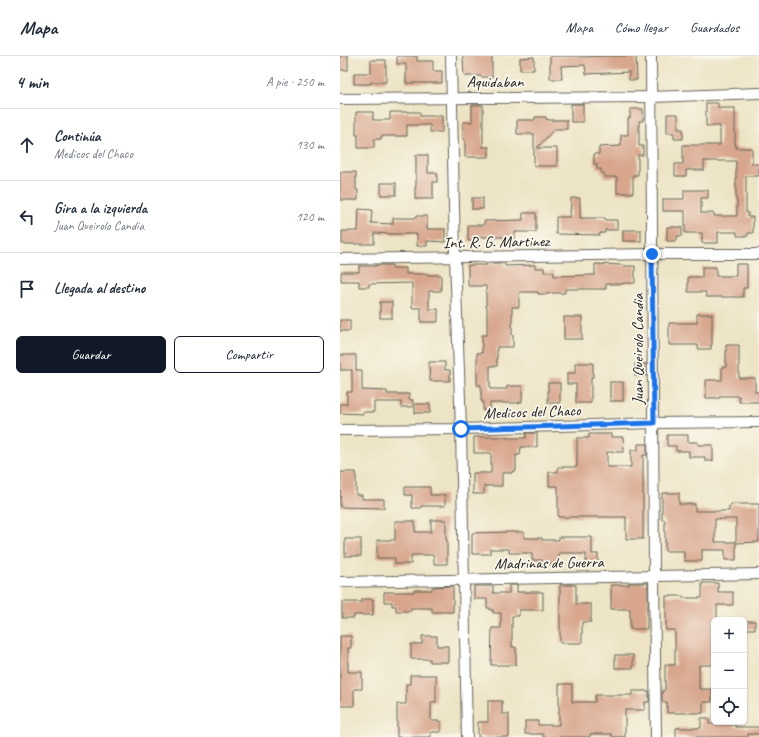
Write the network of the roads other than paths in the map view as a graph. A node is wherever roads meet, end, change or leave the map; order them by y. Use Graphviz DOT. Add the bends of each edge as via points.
graph roads {
  1 [pos="451,56"];
  2 [pos="651,56"];
  3 [pos="759,93"];
  4 [pos="451,97"];
  5 [pos="651,97"];
  6 [pos="340,99"];
  7 [pos="652,254"];
  8 [pos="759,254"];
  9 [pos="455,257"];
  10 [pos="340,259"];
  11 [pos="759,422"];
  12 [pos="654,423"];
  13 [pos="461,429"];
  14 [pos="340,430"];
  15 [pos="759,574"];
  16 [pos="654,576"];
  17 [pos="464,580"];
  18 [pos="340,582"];
  19 [pos="467,737"];
  20 [pos="656,737"];
  1 -- 4 [label="street"];
  2 -- 5 [label="street, Juan Queirolo Candia"];
  3 -- 5 [label="street, Aquidaban"];
  4 -- 5 [label="street, Aquidaban"];
  4 -- 6 [label="street, Aquidaban"];
  4 -- 9 [label="street"];
  5 -- 7 [label="street, Juan Queirolo Candia"];
  7 -- 8 [label="street, Int. R. G. Martinez"];
  7 -- 9 [label="street, Int. R. G. Martinez"];
  7 -- 12 [label="street, Juan Queirolo Candia"];
  9 -- 10 [label="street, Int. R. G. Martinez"];
  9 -- 13 [label="street"];
  11 -- 12 [label="street, Medicos del Chaco"];
  12 -- 13 [label="street, Medicos del Chaco"];
  12 -- 16 [label="street, Juan Queirolo Candia"];
  13 -- 14 [label="street, Medicos del Chaco"];
  13 -- 17 [label="street"];
  15 -- 16 [label="street, Madrinas de Guerra"];
  16 -- 17 [label="street, Madrinas de Guerra"];
  16 -- 20 [label="street, Juan Queirolo Candia"];
  17 -- 18 [label="street, Madrinas de Guerra"];
  17 -- 19 [label="street"];
}
